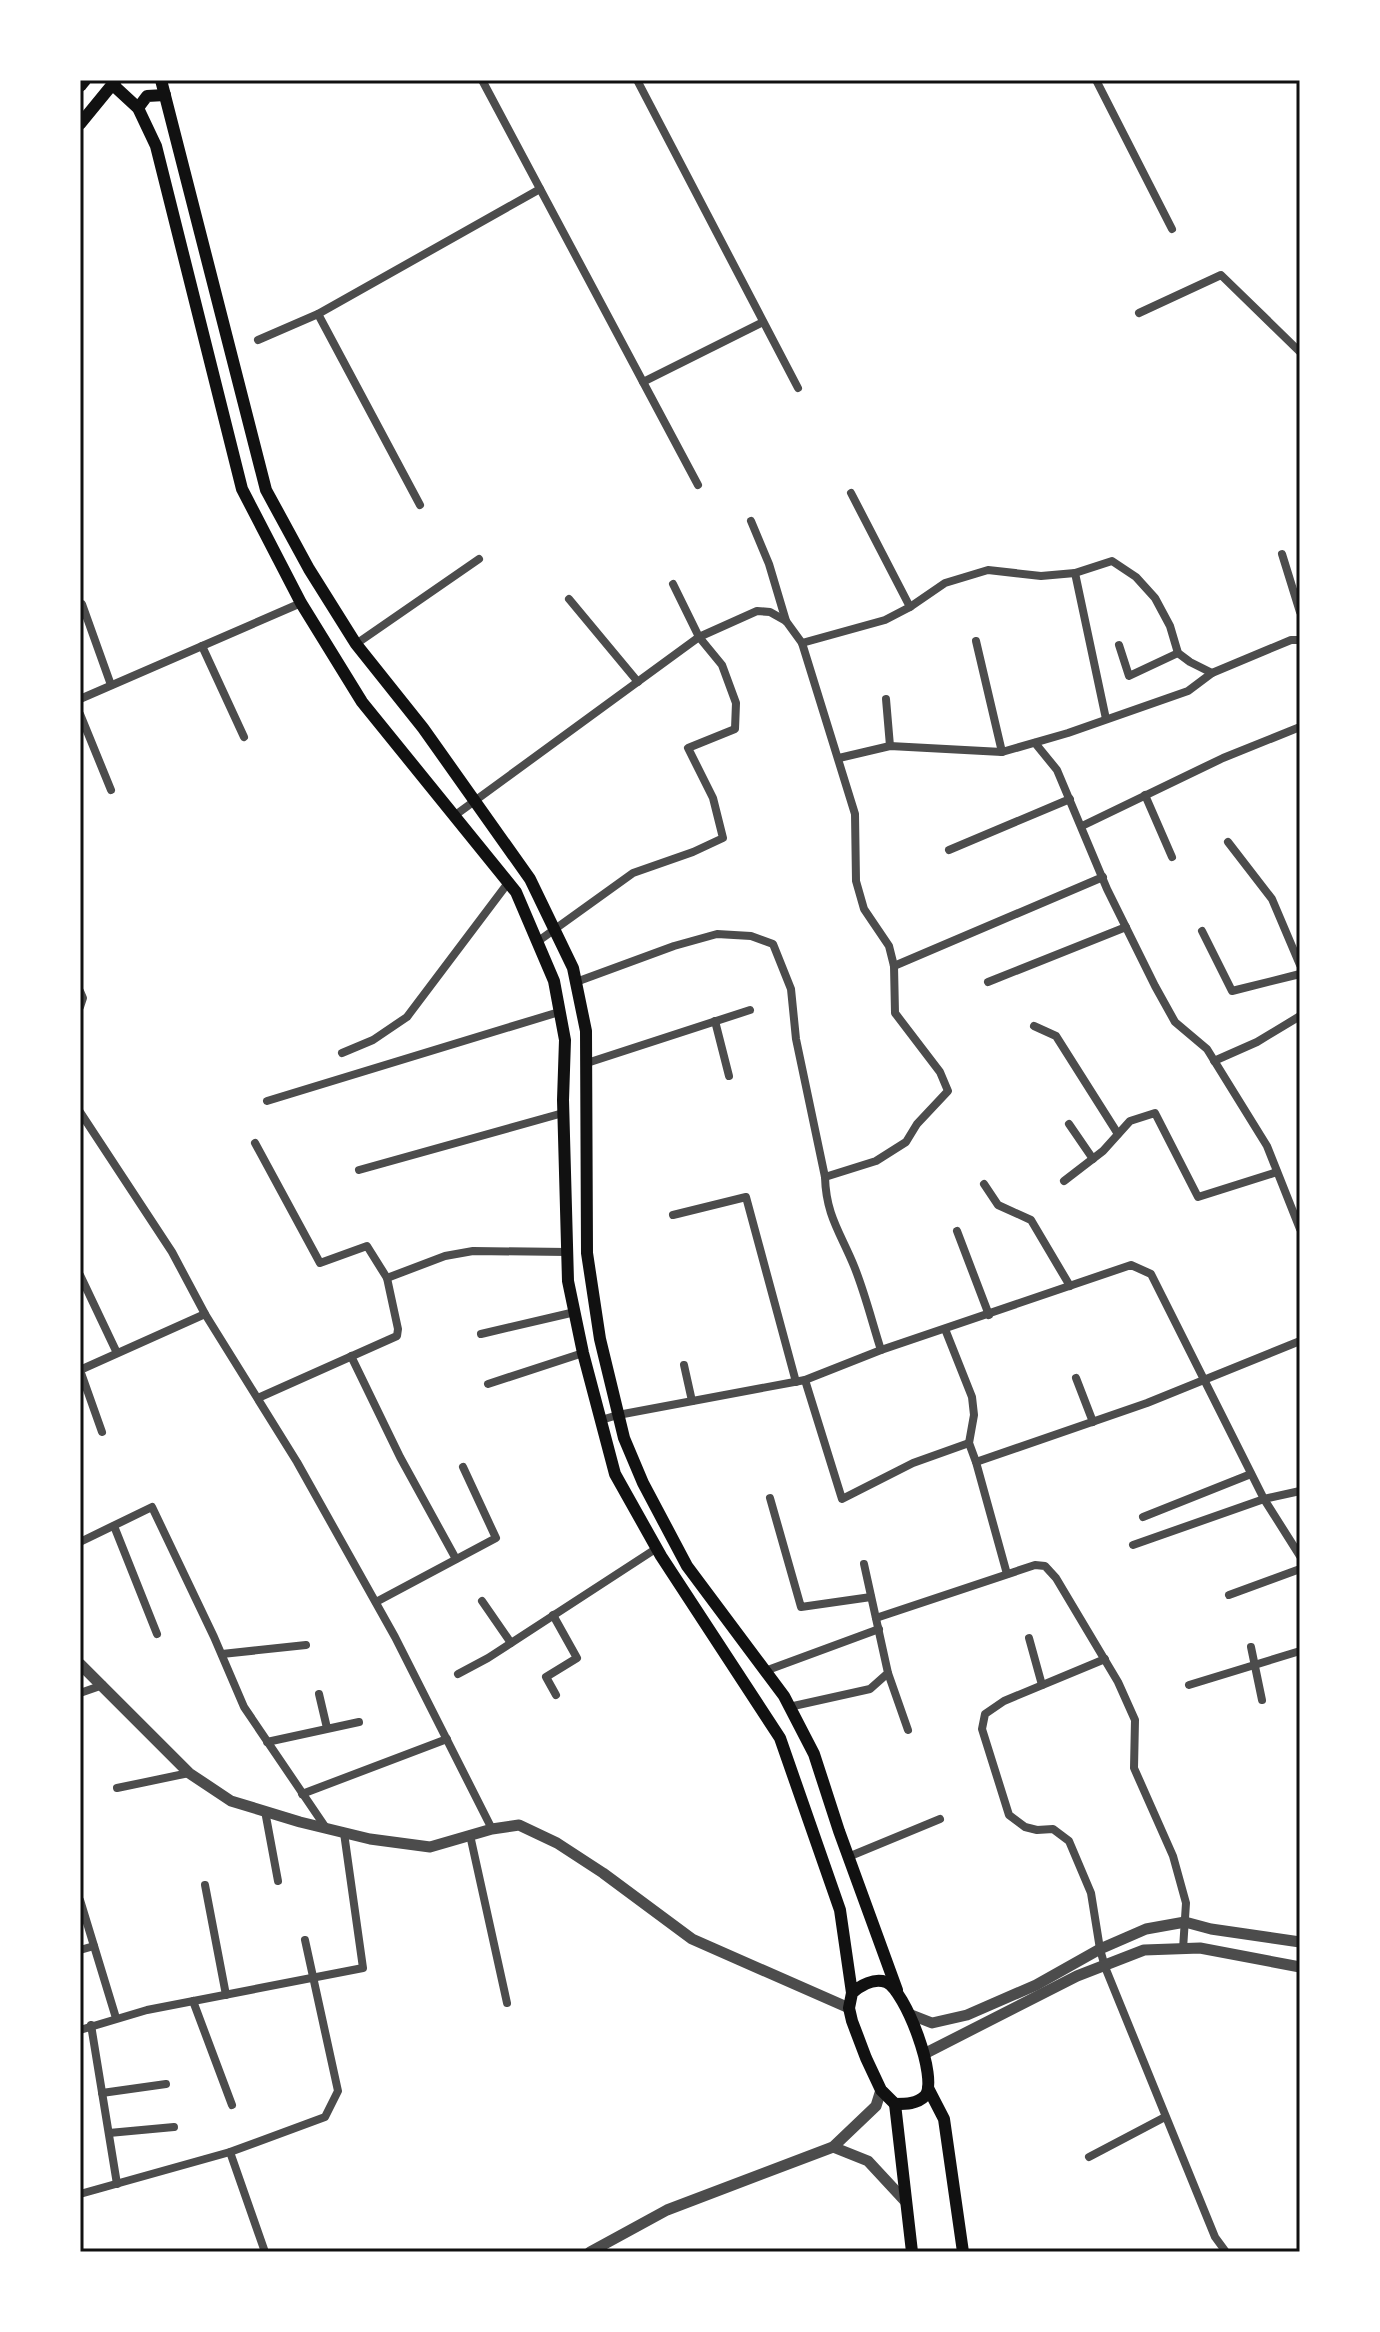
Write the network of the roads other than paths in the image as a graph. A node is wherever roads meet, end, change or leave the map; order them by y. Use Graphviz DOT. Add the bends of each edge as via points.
graph roads {
  1 [pos="84,80"];
  2 [pos="161,80"];
  3 [pos="482,80"];
  4 [pos="637,80"];
  5 [pos="1096,80"];
  6 [pos="114,82"];
  7 [pos="80,85"];
  8 [pos="165,95"];
  9 [pos="138,108"];
  10 [pos="80,124"];
  11 [pos="540,189"];
  12 [pos="1172,229"];
  13 [pos="1139,313"];
  14 [pos="318,314"];
  15 [pos="763,322"];
  16 [pos="258,340"];
  17 [pos="1300,352"];
  18 [pos="643,382"];
  19 [pos="798,388"];
  20 [pos="698,485"];
  21 [pos="851,493"];
  22 [pos="420,505"];
  23 [pos="751,521"];
  24 [pos="1282,554"];
  25 [pos="479,559"];
  26 [pos="1075,573"];
  27 [pos="673,584"];
  28 [pos="569,599"];
  29 [pos="301,603"];
  30 [pos="82,604"];
  31 [pos="910,607"];
  32 [pos="1300,612"];
  33 [pos="786,621"];
  34 [pos="699,637"];
  35 [pos="1300,640"];
  36 [pos="976,641"];
  37 [pos="802,643"];
  38 [pos="356,644"];
  39 [pos="1119,645"];
  40 [pos="202,646"];
  41 [pos="1178,653"];
  42 [pos="1212,673"];
  43 [pos="638,682"];
  44 [pos="111,685"];
  45 [pos="80,699"];
  46 [pos="886,699"];
  47 [pos="80,714"];
  48 [pos="1106,719"];
  49 [pos="1300,727"];
  50 [pos="244,737"];
  51 [pos="1035,743"];
  52 [pos="890,746"];
  53 [pos="1002,752"];
  54 [pos="839,758"];
  55 [pos="111,790"];
  56 [pos="1145,795"];
  57 [pos="1070,799"];
  58 [pos="475,801"];
  59 [pos="454,816"];
  60 [pos="1082,826"];
  61 [pos="1228,842"];
  62 [pos="949,850"];
  63 [pos="1172,857"];
  64 [pos="1103,877"];
  65 [pos="508,883"];
  66 [pos="1126,927"];
  67 [pos="555,930"];
  68 [pos="1202,931"];
  69 [pos="1300,935"];
  70 [pos="1290,940"];
  71 [pos="537,942"];
  72 [pos="1300,965"];
  73 [pos="894,966"];
  74 [pos="1300,974"];
  75 [pos="576,982"];
  76 [pos="988,982"];
  77 [pos="80,991"];
  78 [pos="80,1007"];
  79 [pos="750,1010"];
  80 [pos="559,1012"];
  81 [pos="1300,1016"];
  82 [pos="715,1021"];
  83 [pos="1034,1026"];
  84 [pos="342,1053"];
  85 [pos="1214,1061"];
  86 [pos="587,1063"];
  87 [pos="729,1076"];
  88 [pos="267,1101"];
  89 [pos="80,1112"];
  90 [pos="563,1113"];
  91 [pos="1069,1124"];
  92 [pos="1118,1134"];
  93 [pos="255,1143"];
  94 [pos="1093,1159"];
  95 [pos="359,1170"];
  96 [pos="1277,1172"];
  97 [pos="825,1177"];
  98 [pos="1064,1181"];
  99 [pos="984,1184"];
  100 [pos="673,1215"];
  101 [pos="1300,1229"];
  102 [pos="957,1231"];
  103 [pos="567,1252"];
  104 [pos="80,1275"];
  105 [pos="387,1278"];
  106 [pos="1070,1286"];
  107 [pos="575,1312"];
  108 [pos="205,1314"];
  109 [pos="989,1315"];
  110 [pos="945,1329"];
  111 [pos="481,1334"];
  112 [pos="1300,1341"];
  113 [pos="881,1350"];
  114 [pos="117,1353"];
  115 [pos="583,1353"];
  116 [pos="351,1356"];
  117 [pos="684,1365"];
  118 [pos="80,1370"];
  119 [pos="1076,1378"];
  120 [pos="1203,1380"];
  121 [pos="800,1381"];
  122 [pos="488,1384"];
  123 [pos="258,1398"];
  124 [pos="692,1401"];
  125 [pos="618,1415"];
  126 [pos="601,1420"];
  127 [pos="1093,1422"];
  128 [pos="102,1432"];
  129 [pos="969,1443"];
  130 [pos="976,1462"];
  131 [pos="463,1467"];
  132 [pos="1251,1474"];
  133 [pos="1300,1491"];
  134 [pos="770,1498"];
  135 [pos="1264,1499"];
  136 [pos="1143,1517"];
  137 [pos="114,1526"];
  138 [pos="80,1542"];
  139 [pos="1133,1545"];
  140 [pos="657,1548"];
  141 [pos="1300,1556"];
  142 [pos="456,1559"];
  143 [pos="864,1564"];
  144 [pos="1300,1569"];
  145 [pos="1007,1574"];
  146 [pos="1229,1595"];
  147 [pos="871,1597"];
  148 [pos="482,1601"];
  149 [pos="376,1602"];
  150 [pos="553,1615"];
  151 [pos="876,1618"];
  152 [pos="879,1629"];
  153 [pos="157,1634"];
  154 [pos="1029,1638"];
  155 [pos="511,1643"];
  156 [pos="306,1645"];
  157 [pos="1251,1647"];
  158 [pos="1300,1651"];
  159 [pos="222,1654"];
  160 [pos="1105,1659"];
  161 [pos="80,1664"];
  162 [pos="1254,1666"];
  163 [pos="765,1671"];
  164 [pos="888,1673"];
  165 [pos="458,1674"];
  166 [pos="104,1685"];
  167 [pos="1042,1685"];
  168 [pos="1189,1685"];
  169 [pos="80,1693"];
  170 [pos="319,1694"];
  171 [pos="556,1695"];
  172 [pos="1262,1700"];
  173 [pos="789,1707"];
  174 [pos="359,1722"];
  175 [pos="327,1728"];
  176 [pos="908,1730"];
  177 [pos="447,1739"];
  178 [pos="267,1742"];
  179 [pos="189,1773"];
  180 [pos="117,1788"];
  181 [pos="302,1794"];
  182 [pos="265,1811"];
  183 [pos="940,1819"];
  184 [pos="327,1828"];
  185 [pos="492,1829"];
  186 [pos="344,1833"];
  187 [pos="470,1835"];
  188 [pos="848,1857"];
  189 [pos="278,1881"];
  190 [pos="205,1885"];
  191 [pos="80,1900"];
  192 [pos="1185,1922"];
  193 [pos="305,1940"];
  194 [pos="1300,1942"];
  195 [pos="94,1946"];
  196 [pos="1100,1949"];
  197 [pos="1183,1949"];
  198 [pos="80,1950"];
  199 [pos="1105,1967"];
  200 [pos="1300,1967"];
  201 [pos="312,1978"];
  202 [pos="852,1993"];
  203 [pos="898,1993"];
  204 [pos="226,1995"];
  205 [pos="193,2001"];
  206 [pos="507,2003"];
  207 [pos="849,2008"];
  208 [pos="909,2014"];
  209 [pos="116,2018"];
  210 [pos="91,2025"];
  211 [pos="80,2030"];
  212 [pos="924,2054"];
  213 [pos="166,2084"];
  214 [pos="928,2088"];
  215 [pos="881,2090"];
  216 [pos="102,2093"];
  217 [pos="895,2104"];
  218 [pos="232,2105"];
  219 [pos="1165,2117"];
  220 [pos="174,2127"];
  221 [pos="109,2133"];
  222 [pos="833,2147"];
  223 [pos="230,2152"];
  224 [pos="1089,2157"];
  225 [pos="117,2184"];
  226 [pos="80,2194"];
  227 [pos="906,2202"];
  228 [pos="265,2252"];
  229 [pos="590,2252"];
  230 [pos="912,2252"];
  231 [pos="963,2252"];
  232 [pos="1226,2252"];
  1 -- 7 [label="highway"];
  2 -- 8 [label="main road"];
  3 -- 11 [label="street"];
  4 -- 15 [label="street"];
  5 -- 12 [label="street"];
  6 -- 9 [label="main road"];
  6 -- 10 [label="main road"];
  8 -- 9 [label="main road" via="147,96"];
  8 -- 38 [label="main road" via="266,490"];
  9 -- 29 [label="main road" via="156,146 242,489"];
  11 -- 14 [label="street"];
  11 -- 18 [label="street"];
  13 -- 17 [label="street" via="1221,275"];
  14 -- 16 [label="street"];
  14 -- 22 [label="street"];
  15 -- 18 [label="street"];
  15 -- 19 [label="street"];
  18 -- 20 [label="street"];
  21 -- 31 [label="street"];
  23 -- 33 [label="street"];
  24 -- 32 [label="street"];
  25 -- 38 [label="street"];
  26 -- 31 [label="street" via="1041,576 988,570 945,583"];
  26 -- 41 [label="street" via="1112,561 1136,577 1155,598"];
  26 -- 48 [label="street"];
  27 -- 34 [label="street"];
  28 -- 43 [label="street"];
  29 -- 40 [label="street"];
  29 -- 59 [label="main road" via="362,702"];
  30 -- 44 [label="street"];
  31 -- 37 [label="street" via="885,620"];
  33 -- 34 [label="street" via="757,611"];
  33 -- 37 [label="street"];
  34 -- 43 [label="street"];
  34 -- 67 [label="street" via="722,665 736,703 735,729 688,748 713,798 723,838 633,873"];
  35 -- 42 [label="street"];
  36 -- 53 [label="street"];
  37 -- 54 [label="street"];
  38 -- 58 [label="main road"];
  39 -- 41 [label="street" via="1129,676"];
  40 -- 44 [label="street"];
  40 -- 50 [label="street"];
  41 -- 42 [label="street"];
  42 -- 48 [label="street" via="1188,691"];
  43 -- 58 [label="street"];
  44 -- 45 [label="street"];
  46 -- 52 [label="street"];
  47 -- 55 [label="street"];
  48 -- 51 [label="street"];
  49 -- 56 [label="street"];
  51 -- 53 [label="street"];
  51 -- 57 [label="street" via="1057,770"];
  52 -- 53 [label="street"];
  52 -- 54 [label="street"];
  54 -- 73 [label="street" via="855,814 856,881 864,909 889,946"];
  56 -- 60 [label="street"];
  56 -- 63 [label="street"];
  57 -- 60 [label="street"];
  57 -- 62 [label="street"];
  58 -- 59 [label="street"];
  58 -- 67 [label="main road" via="530,879"];
  59 -- 65 [label="main road"];
  60 -- 64 [label="street"];
  61 -- 70 [label="street" via="1272,899"];
  64 -- 66 [label="street"];
  64 -- 73 [label="street"];
  65 -- 71 [label="main road"];
  65 -- 84 [label="street" via="407,1017"];
  66 -- 76 [label="street"];
  66 -- 85 [label="street" via="1175,1022"];
  67 -- 71 [label="street"];
  67 -- 75 [label="main road"];
  68 -- 74 [label="street" via="1232,991"];
  69 -- 70 [label="street"];
  70 -- 72 [label="street"];
  71 -- 80 [label="main road" via="554,981"];
  73 -- 97 [label="street" via="895,1013 940,1072 948,1091 906,1142 876,1161"];
  75 -- 86 [label="main road"];
  75 -- 97 [label="street" via="717,934 751,936 773,944 791,989"];
  77 -- 78 [label="street"];
  79 -- 82 [label="street"];
  80 -- 88 [label="street"];
  80 -- 90 [label="main road" via="565,1040"];
  81 -- 85 [label="street"];
  82 -- 86 [label="street"];
  82 -- 87 [label="street"];
  83 -- 92 [label="street" via="1056,1036"];
  85 -- 96 [label="street" via="1267,1146"];
  86 -- 125 [label="main road" via="587,1253"];
  89 -- 108 [label="street" via="172,1252"];
  90 -- 95 [label="street"];
  90 -- 103 [label="main road"];
  91 -- 94 [label="street"];
  92 -- 94 [label="street"];
  92 -- 96 [label="street" via="1130,1121 1155,1113 1198,1197"];
  93 -- 105 [label="street" via="320,1263 367,1246"];
  94 -- 98 [label="street"];
  96 -- 101 [label="street"];
  97 -- 113 [label="street" via="825,1199"];
  99 -- 106 [label="street" via="998,1205 1031,1220"];
  100 -- 121 [label="street" via="746,1197"];
  102 -- 109 [label="street"];
  103 -- 105 [label="street" via="473,1251"];
  103 -- 107 [label="main road"];
  104 -- 114 [label="street"];
  105 -- 116 [label="street" via="397,1336"];
  106 -- 109 [label="street"];
  106 -- 120 [label="street" via="1131,1265 1151,1274"];
  107 -- 111 [label="street"];
  107 -- 115 [label="main road"];
  108 -- 114 [label="street"];
  108 -- 123 [label="street"];
  109 -- 110 [label="street"];
  110 -- 113 [label="street"];
  110 -- 129 [label="street" via="972,1397"];
  112 -- 120 [label="street"];
  113 -- 121 [label="street"];
  114 -- 118 [label="street"];
  115 -- 122 [label="street"];
  115 -- 126 [label="main road"];
  116 -- 123 [label="street"];
  116 -- 142 [label="street"];
  117 -- 124 [label="street"];
  118 -- 128 [label="street"];
  119 -- 127 [label="street"];
  120 -- 127 [label="street"];
  120 -- 132 [label="street"];
  121 -- 124 [label="street"];
  121 -- 129 [label="street" via="842,1499 913,1463"];
  123 -- 149 [label="street"];
  124 -- 125 [label="street"];
  125 -- 126 [label="street"];
  125 -- 163 [label="main road" via="643,1483 687,1566"];
  126 -- 140 [label="main road" via="615,1474"];
  127 -- 130 [label="street"];
  129 -- 130 [label="street"];
  130 -- 145 [label="street"];
  131 -- 142 [label="street" via="496,1538"];
  132 -- 135 [label="street"];
  132 -- 136 [label="street"];
  133 -- 135 [label="street"];
  134 -- 147 [label="street" via="801,1607"];
  135 -- 139 [label="street"];
  135 -- 141 [label="street"];
  137 -- 138 [label="street"];
  137 -- 153 [label="street"];
  137 -- 159 [label="street" via="152,1507"];
  140 -- 150 [label="street"];
  140 -- 202 [label="main road" via="780,1738 840,1910"];
  142 -- 149 [label="street"];
  143 -- 147 [label="street"];
  144 -- 146 [label="street"];
  145 -- 151 [label="street"];
  145 -- 160 [label="street" via="1045,1566"];
  147 -- 151 [label="street"];
  148 -- 155 [label="street"];
  149 -- 177 [label="street"];
  150 -- 155 [label="street"];
  150 -- 171 [label="street" via="577,1658 546,1677"];
  151 -- 152 [label="street"];
  152 -- 163 [label="street"];
  152 -- 164 [label="street"];
  154 -- 167 [label="street"];
  155 -- 165 [label="street"];
  156 -- 159 [label="street"];
  157 -- 162 [label="street"];
  158 -- 162 [label="street"];
  159 -- 178 [label="street" via="244,1707"];
  160 -- 167 [label="street"];
  160 -- 192 [label="street" via="1135,1720 1134,1768 1173,1856 1186,1903"];
  161 -- 166 [label="street"];
  162 -- 168 [label="street"];
  162 -- 172 [label="street"];
  163 -- 173 [label="main road"];
  164 -- 173 [label="street" via="870,1689"];
  164 -- 176 [label="street"];
  166 -- 169 [label="street"];
  166 -- 179 [label="street"];
  167 -- 196 [label="street" via="985,1714 982,1729 1009,1815 1025,1827 1053,1829 1069,1841 1091,1893"];
  170 -- 175 [label="street"];
  173 -- 188 [label="main road" via="814,1754"];
  174 -- 175 [label="street"];
  175 -- 178 [label="street"];
  177 -- 181 [label="street"];
  177 -- 185 [label="street"];
  178 -- 181 [label="street"];
  179 -- 180 [label="street"];
  179 -- 182 [label="street" via="231,1801"];
  181 -- 184 [label="street"];
  182 -- 184 [label="street"];
  182 -- 189 [label="street"];
  183 -- 188 [label="street"];
  184 -- 186 [label="street"];
  185 -- 187 [label="street"];
  185 -- 207 [label="street" via="519,1825 544,1837 692,1939"];
  186 -- 187 [label="street" via="430,1847"];
  186 -- 201 [label="street" via="363,1968"];
  187 -- 206 [label="street"];
  188 -- 203 [label="main road"];
  190 -- 204 [label="street"];
  191 -- 195 [label="street"];
  192 -- 194 [label="street"];
  192 -- 196 [label="street" via="1146,1929"];
  192 -- 197 [label="street"];
  193 -- 201 [label="street"];
  195 -- 198 [label="street"];
  195 -- 209 [label="street"];
  196 -- 199 [label="street"];
  196 -- 208 [label="street" via="967,2015 932,2023"];
  197 -- 199 [label="street" via="1144,1950"];
  197 -- 200 [label="street"];
  199 -- 212 [label="street" via="1077,1976"];
  199 -- 219 [label="street"];
  201 -- 204 [label="street"];
  201 -- 223 [label="street" via="338,2091 325,2117"];
  202 -- 203 [label="main road" via="865,1983 883,1981"];
  202 -- 207 [label="main road"];
  203 -- 208 [label="main road"];
  204 -- 205 [label="street"];
  205 -- 209 [label="street"];
  205 -- 218 [label="street"];
  207 -- 215 [label="main road"];
  208 -- 212 [label="main road"];
  209 -- 210 [label="street"];
  210 -- 211 [label="street"];
  210 -- 216 [label="street"];
  212 -- 214 [label="main road"];
  213 -- 216 [label="street"];
  214 -- 217 [label="main road" via="916,2102"];
  214 -- 231 [label="main road" via="944,2119"];
  215 -- 217 [label="main road"];
  215 -- 222 [label="street" via="876,2106"];
  216 -- 221 [label="street"];
  217 -- 227 [label="main road"];
  219 -- 224 [label="street"];
  219 -- 232 [label="street"];
  220 -- 221 [label="street"];
  221 -- 225 [label="street"];
  222 -- 227 [label="street" via="868,2161"];
  222 -- 229 [label="street" via="667,2210"];
  223 -- 225 [label="street"];
  223 -- 228 [label="street"];
  225 -- 226 [label="street"];
  227 -- 230 [label="main road"];
}
